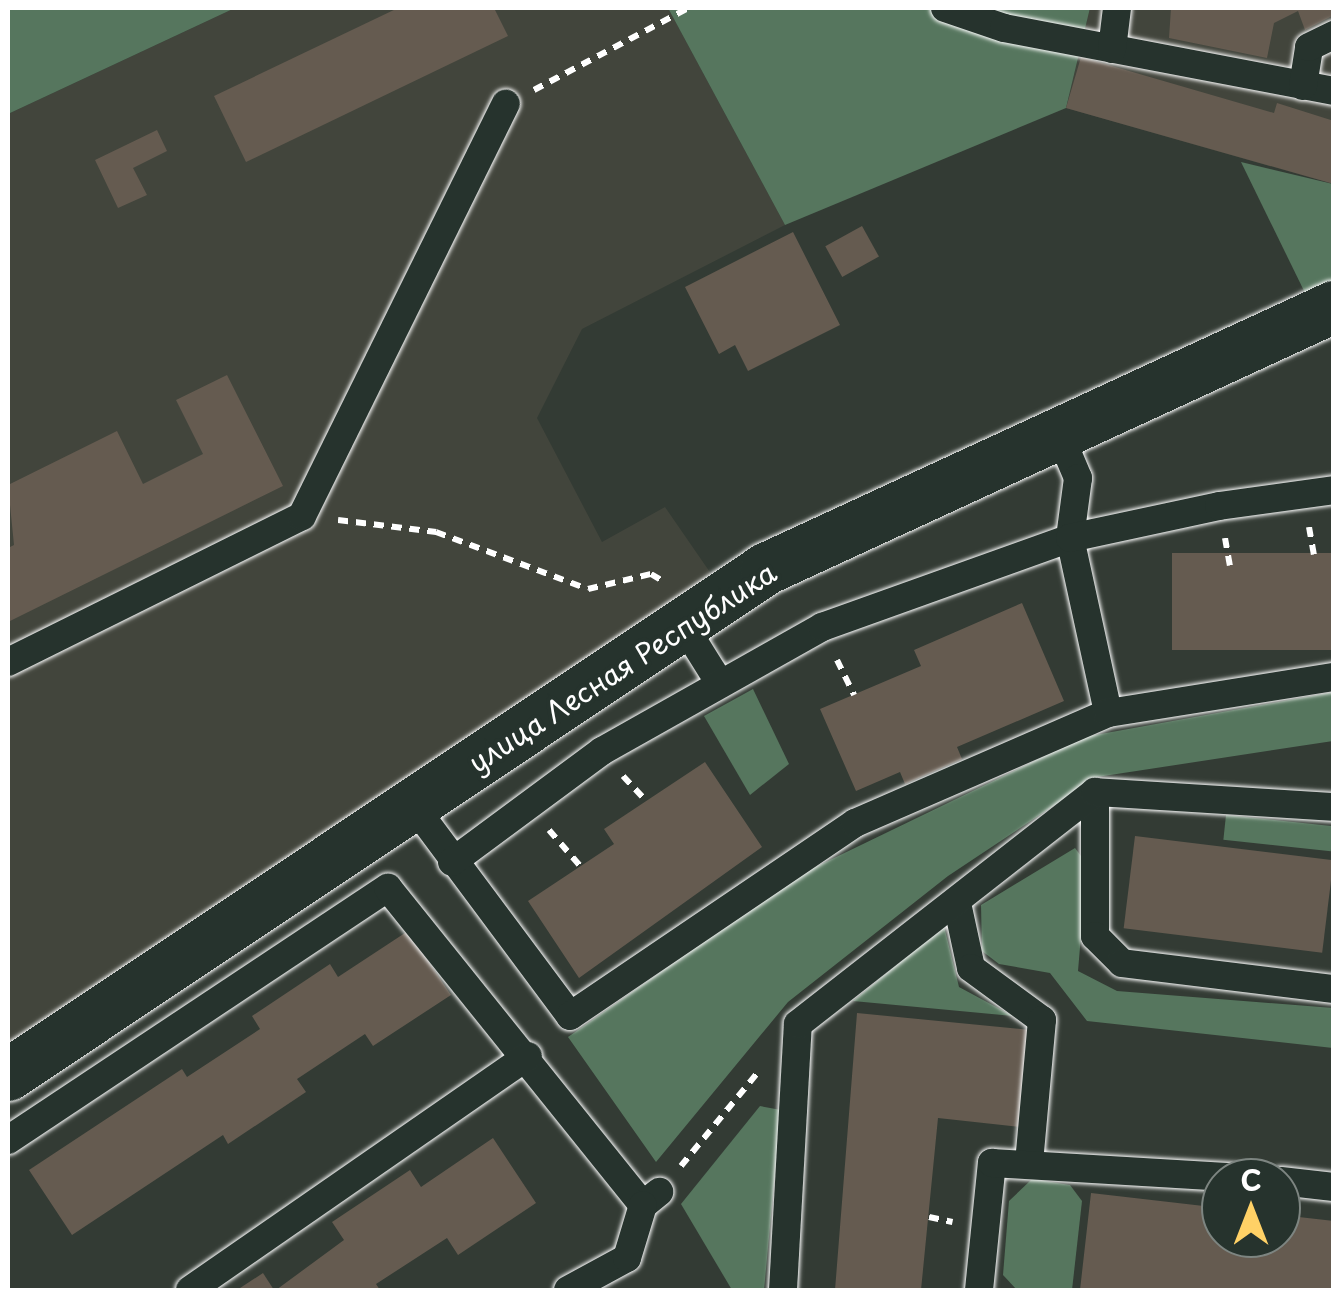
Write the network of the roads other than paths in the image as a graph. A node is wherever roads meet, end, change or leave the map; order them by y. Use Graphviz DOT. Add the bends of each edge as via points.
graph roads {
  1 [pos="945,8"];
  2 [pos="1117,8"];
  3 [pos="1334,35"];
  4 [pos="1112,49"];
  5 [pos="1304,86"];
  6 [pos="1334,92"];
  7 [pos="506,104"];
  8 [pos="1334,307"];
  9 [pos="1060,433"];
  10 [pos="1334,490"];
  11 [pos="1070,538"];
  12 [pos="682,623"];
  13 [pos="8,662"];
  14 [pos="1334,677"];
  15 [pos="719,682"];
  16 [pos="1108,712"];
  17 [pos="1095,792"];
  18 [pos="412,805"];
  19 [pos="1334,807"];
  20 [pos="452,862"];
  21 [pos="957,903"];
  22 [pos="1334,988"];
  23 [pos="528,1056"];
  24 [pos="8,1076"];
  25 [pos="8,1140"];
  26 [pos="1029,1162"];
  27 [pos="1201,1175"];
  28 [pos="1301,1183"];
  29 [pos="1334,1187"];
  30 [pos="190,1290"];
  31 [pos="568,1290"];
  32 [pos="783,1290"];
  33 [pos="979,1290"];
  1 -- 4 [label="lane" via="1004,28"];
  2 -- 4 [label="lane"];
  3 -- 5 [label="lane" via="1309,47"];
  4 -- 5 [label="lane"];
  5 -- 6 [label="lane"];
  7 -- 13 [label="lane" via="302,516"];
  8 -- 9 [label="street, улица Лесная Республика"];
  9 -- 11 [label="lane" via="1078,478"];
  9 -- 12 [label="street, улица Лесная Республика" via="766,569"];
  10 -- 11 [label="lane"];
  11 -- 15 [label="lane" via="840,620"];
  11 -- 16 [label="lane"];
  12 -- 15 [label="lane"];
  12 -- 18 [label="street, улица Лесная Республика"];
  14 -- 16 [label="lane"];
  15 -- 20 [label="lane" via="602,751"];
  16 -- 20 [label="lane" via="855,824 570,1016"];
  17 -- 19 [label="lane"];
  17 -- 21 [label="lane"];
  17 -- 22 [label="lane" via="1095,936 1122,963"];
  18 -- 20 [label="lane"];
  18 -- 24 [label="street, улица Лесная Республика"];
  21 -- 26 [label="lane" via="971,968 1042,1020"];
  21 -- 32 [label="lane" via="798,1024"];
  23 -- 25 [label="lane" via="388,888"];
  23 -- 30 [label="lane"];
  23 -- 31 [label="lane" via="651,1199 627,1258"];
  26 -- 27 [label="lane"];
  26 -- 33 [label="lane" via="992,1163"];
  28 -- 29 [label="lane"];
}
